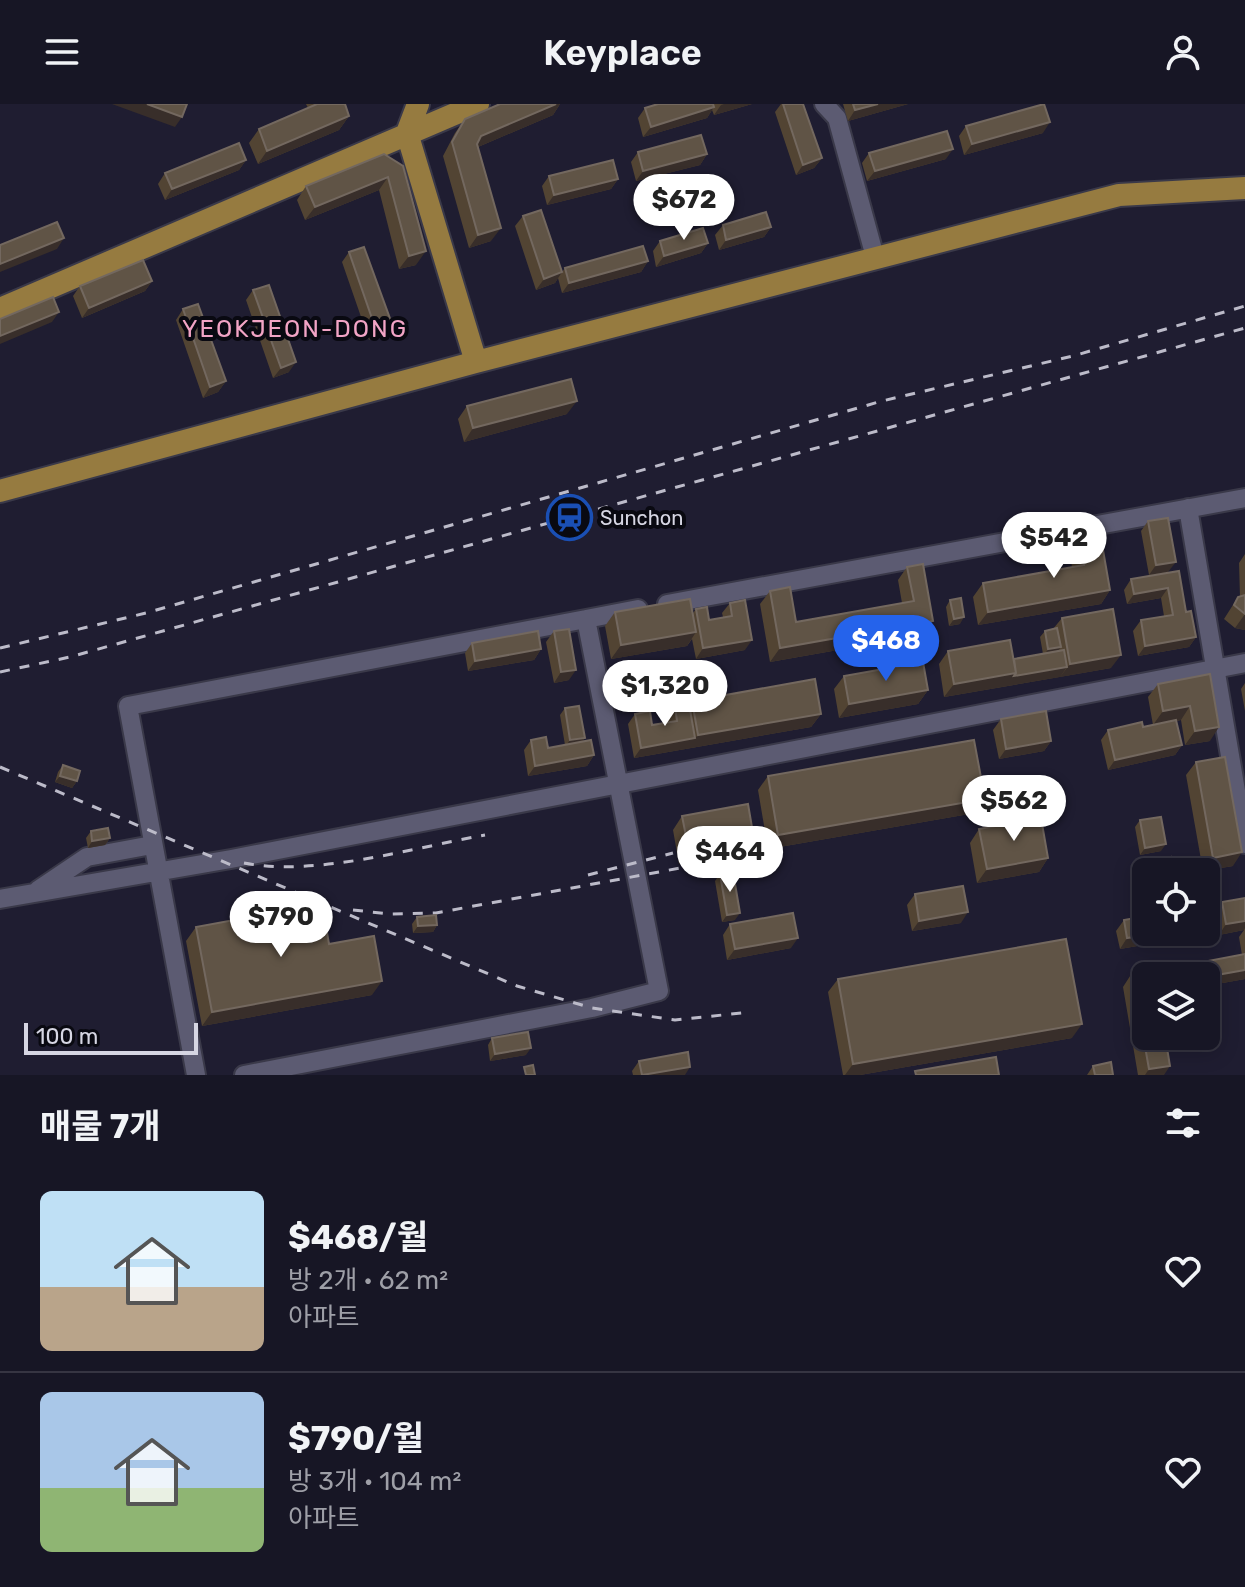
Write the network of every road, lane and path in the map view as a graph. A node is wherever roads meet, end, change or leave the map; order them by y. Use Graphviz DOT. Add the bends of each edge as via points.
graph roads {
  1 [pos="418,104"];
  2 [pos="478,104"];
  3 [pos="824,104"];
  4 [pos="407,133"];
  5 [pos="1245,188"];
  6 [pos="875,257"];
  7 [pos="0,309"];
  8 [pos="476,362"];
  9 [pos="0,491"];
  10 [pos="1245,498"];
  11 [pos="1188,508"];
  12 [pos="586,619"];
  13 [pos="1245,663"];
  14 [pos="1215,669"];
  15 [pos="616,783"];
  16 [pos="1245,844"];
  17 [pos="152,845"];
  18 [pos="157,872"];
  19 [pos="33,894"];
  20 [pos="0,899"];
  21 [pos="196,1075"];
  22 [pos="244,1075"];
  1 -- 4 [label="main road"];
  2 -- 4 [label="main road"];
  3 -- 6 [label="street" via="837,118"];
  4 -- 7 [label="main road"];
  4 -- 8 [label="main road"];
  5 -- 6 [label="main road" via="1119,195"];
  6 -- 8 [label="main road"];
  8 -- 9 [label="main road"];
  10 -- 11 [label="street"];
  11 -- 12 [label="street"];
  11 -- 14 [label="street"];
  12 -- 15 [label="street"];
  12 -- 17 [label="street" via="128,706"];
  13 -- 14 [label="street"];
  14 -- 15 [label="street"];
  14 -- 16 [label="street"];
  15 -- 18 [label="street"];
  15 -- 22 [label="street" via="659,991"];
  17 -- 18 [label="street"];
  17 -- 19 [label="street" via="87,857"];
  18 -- 19 [label="street"];
  18 -- 21 [label="street"];
  19 -- 20 [label="street"];
}
